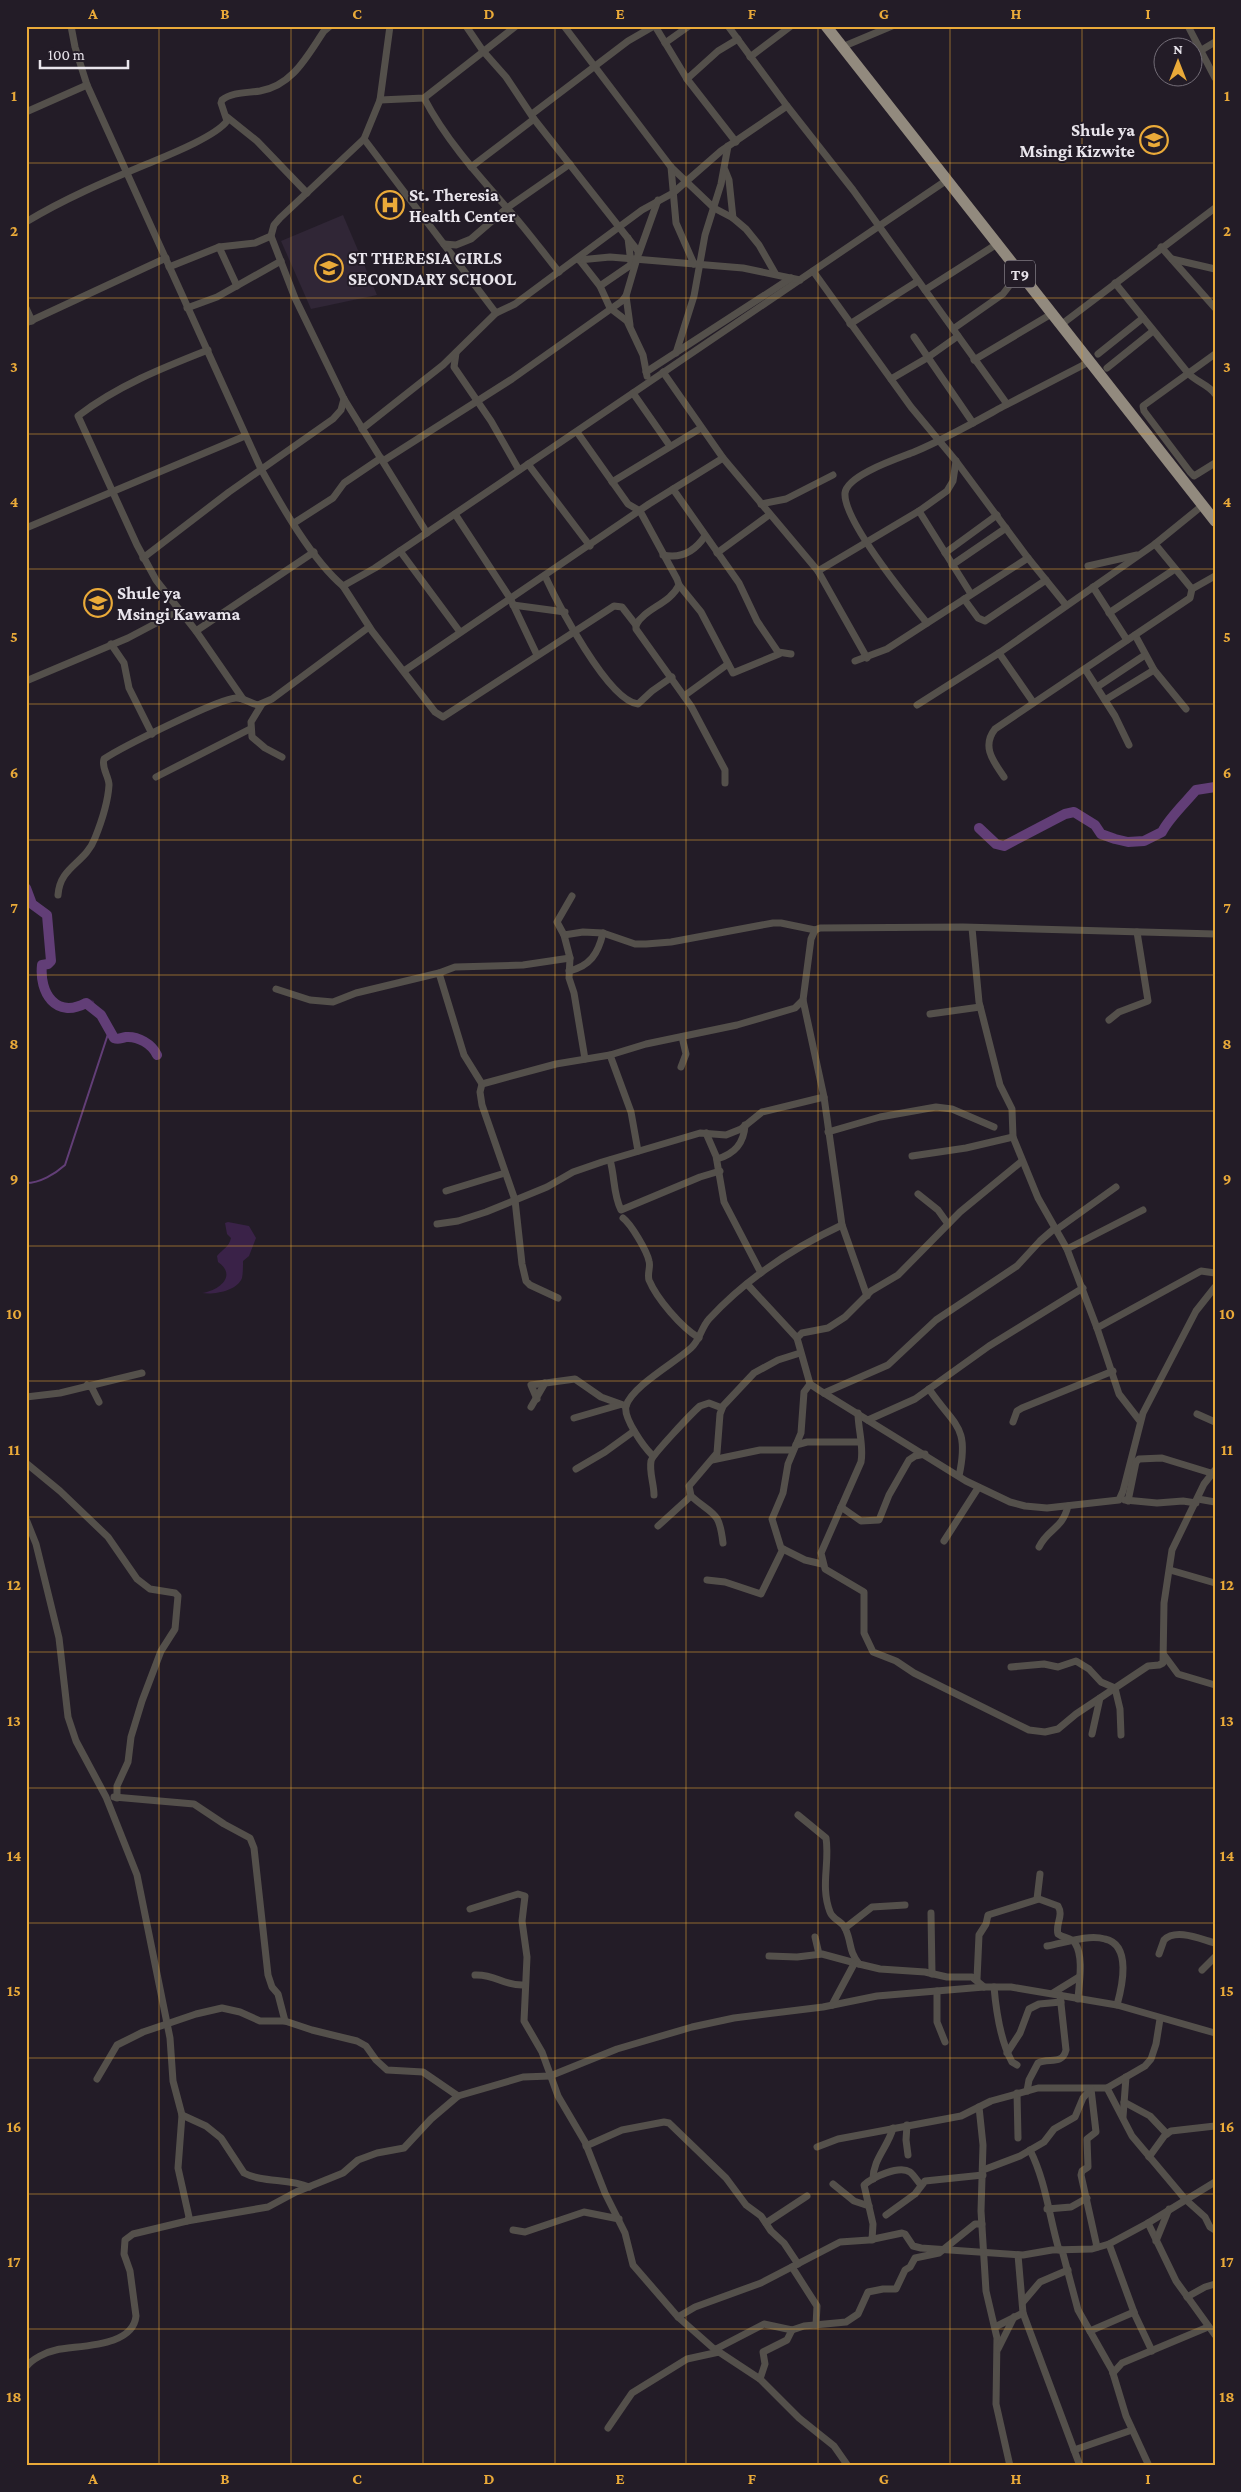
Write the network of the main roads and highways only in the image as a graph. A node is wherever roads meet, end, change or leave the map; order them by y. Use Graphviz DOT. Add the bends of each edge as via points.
graph roads {
  1 [pos="826,26"];
  2 [pos="1210,512"];
  1 -- 2 [label="highway, T9" via="1019,273 1094,358"];
}
